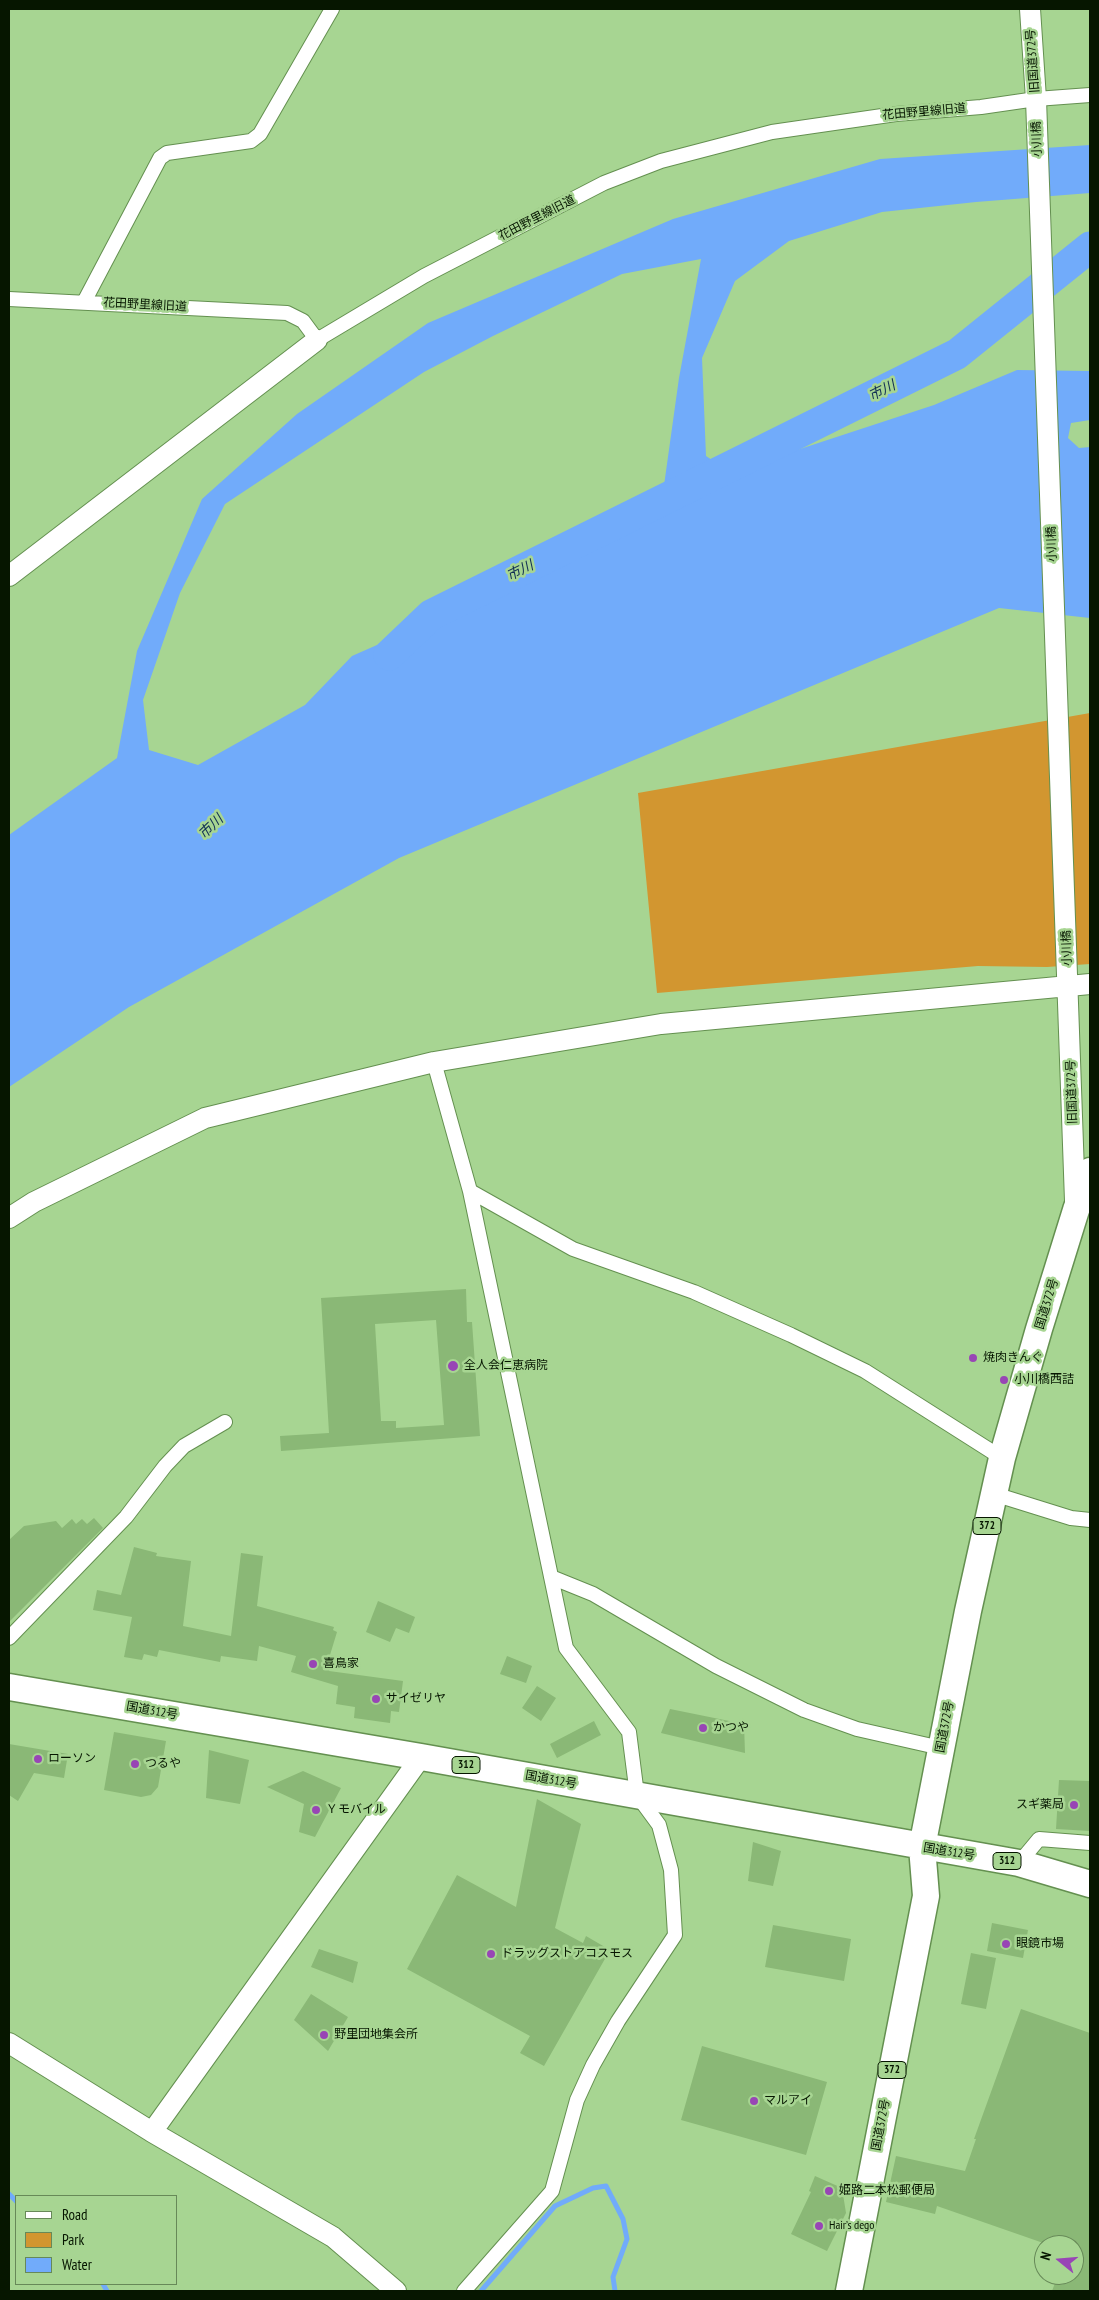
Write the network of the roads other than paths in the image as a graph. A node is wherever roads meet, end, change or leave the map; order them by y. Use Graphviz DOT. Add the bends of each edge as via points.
graph roads {
  1 [pos="332,9"];
  2 [pos="1030,9"];
  3 [pos="1090,95"];
  4 [pos="1036,106"];
  5 [pos="9,299"];
  6 [pos="84,302"];
  7 [pos="316,340"];
  8 [pos="9,576"];
  9 [pos="1068,980"];
  10 [pos="1090,984"];
  11 [pos="434,1062"];
  12 [pos="1090,1171"];
  13 [pos="470,1191"];
  14 [pos="1076,1210"];
  15 [pos="9,1218"];
  16 [pos="226,1422"];
  17 [pos="1002,1458"];
  18 [pos="994,1494"];
  19 [pos="1090,1520"];
  20 [pos="552,1577"];
  21 [pos="9,1638"];
  22 [pos="9,1687"];
  23 [pos="941,1748"];
  24 [pos="421,1757"];
  25 [pos="637,1795"];
  26 [pos="1090,1843"];
  27 [pos="922,1847"];
  28 [pos="1019,1863"];
  29 [pos="1090,1884"];
  30 [pos="9,2042"];
  31 [pos="152,2132"];
  32 [pos="396,2291"];
  33 [pos="464,2291"];
  34 [pos="849,2291"];
  1 -- 6 [label="street" via="260,134 251,141 167,153 160,158"];
  2 -- 4 [label="street, 旧国道372号"];
  3 -- 4 [label="street, 花田野里線旧道"];
  4 -- 7 [label="street, 花田野里線旧道" via="896,114 772,132 661,162 604,183 424,276"];
  4 -- 9 [label="street, 小川橋"];
  5 -- 6 [label="street, 花田野里線旧道"];
  6 -- 7 [label="street, 花田野里線旧道" via="287,313 303,321"];
  7 -- 8 [label="street"];
  9 -- 10 [label="street"];
  9 -- 11 [label="street" via="661,1024"];
  9 -- 14 [label="street, 旧国道372号"];
  11 -- 13 [label="street"];
  11 -- 15 [label="street" via="205,1118 34,1202"];
  12 -- 14 [label="highway, 国道372号 / 372"];
  13 -- 17 [label="street" via="572,1249 694,1292 865,1371"];
  13 -- 20 [label="street"];
  14 -- 17 [label="highway, 国道372号 / 372"];
  16 -- 21 [label="street" via="184,1446 126,1517"];
  17 -- 18 [label="highway, 国道372号 / 372"];
  18 -- 19 [label="street" via="1071,1518"];
  18 -- 23 [label="highway, 国道372号 / 372"];
  20 -- 23 [label="street" via="592,1594 716,1666 804,1710 857,1729"];
  20 -- 25 [label="street" via="566,1648 629,1732"];
  22 -- 24 [label="highway, 国道312号 / 312"];
  23 -- 27 [label="highway, 国道372号 / 372"];
  24 -- 25 [label="highway, 国道312号 / 312"];
  24 -- 31 [label="street"];
  25 -- 27 [label="highway, 国道312号 / 312"];
  25 -- 33 [label="street" via="659,1825 669,1861 675,1935 593,2065 577,2100 552,2191"];
  26 -- 28 [label="street" via="1039,1839"];
  27 -- 28 [label="highway, 国道312号 / 312"];
  27 -- 34 [label="highway, 国道372号 / 372" via="926,1896"];
  28 -- 29 [label="highway, 国道312号 / 312"];
  30 -- 31 [label="street"];
  31 -- 32 [label="street" via="333,2238"];
}
